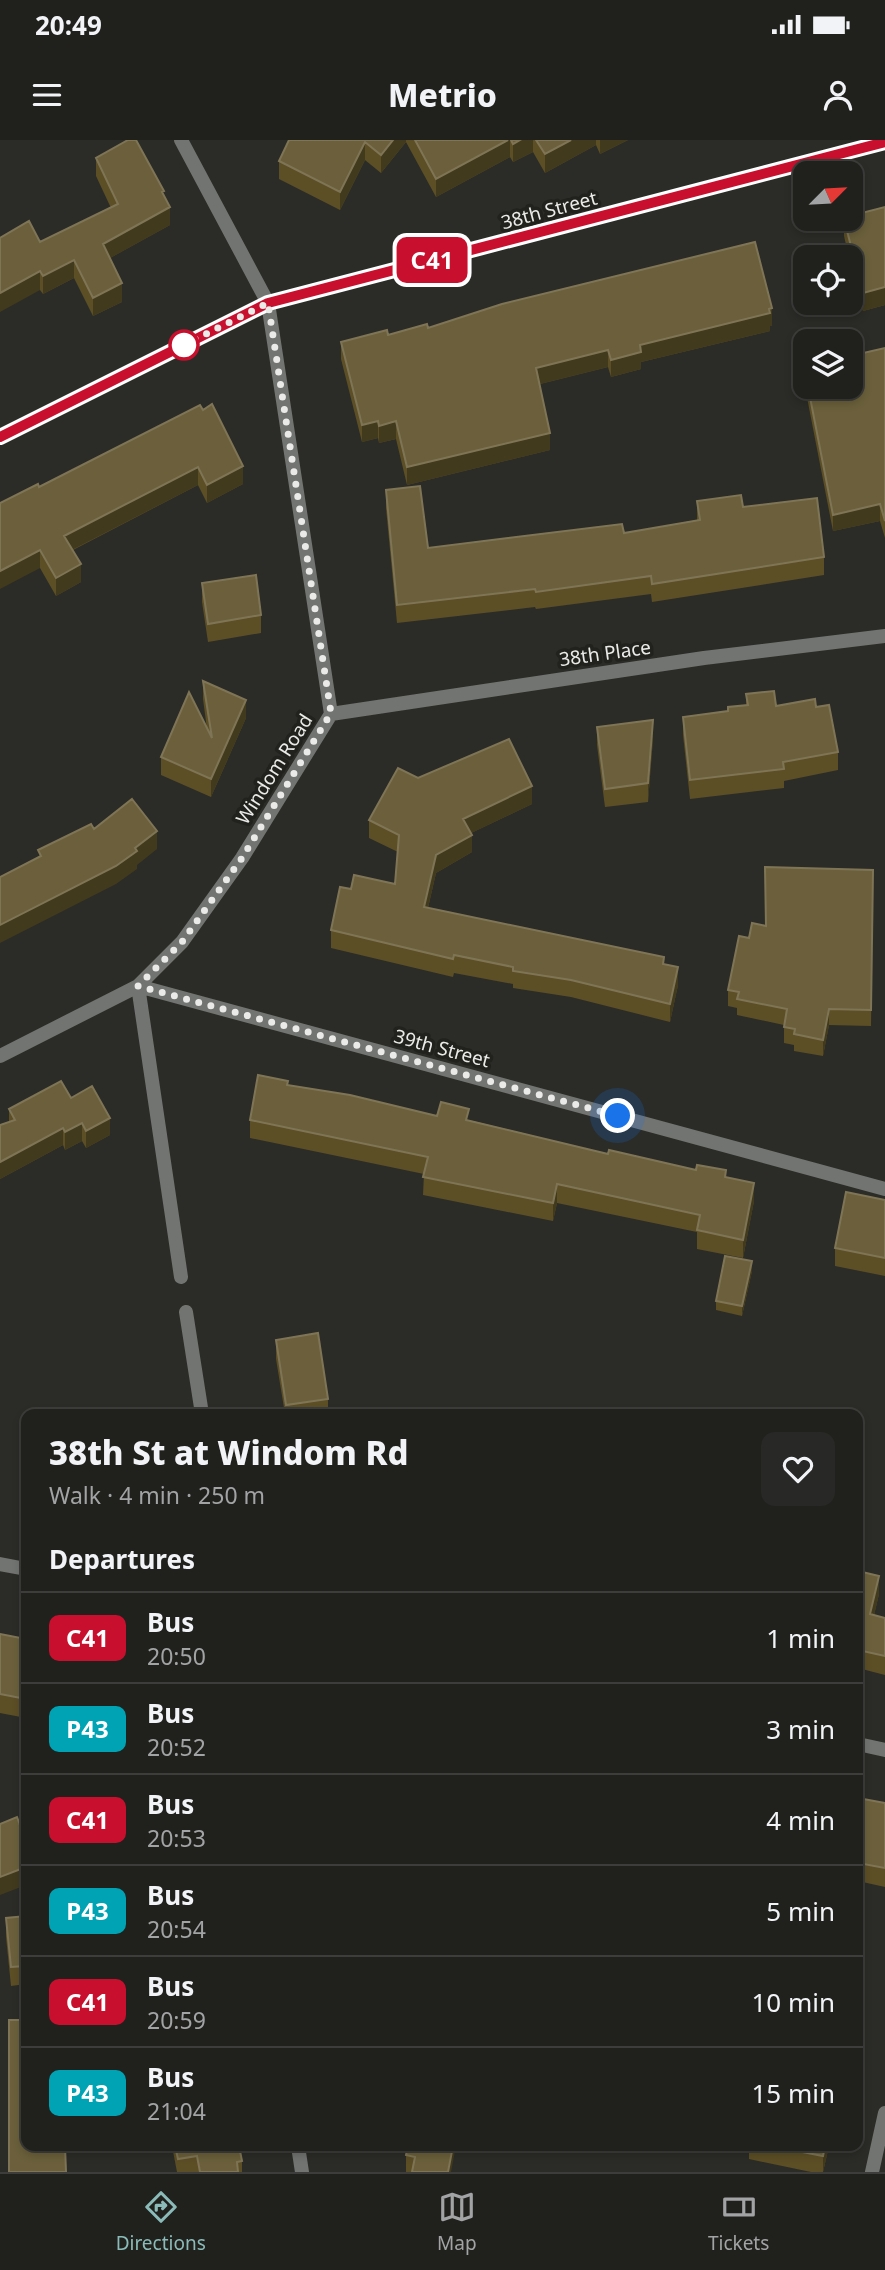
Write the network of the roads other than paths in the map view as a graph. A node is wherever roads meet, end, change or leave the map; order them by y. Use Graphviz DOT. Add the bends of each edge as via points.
graph roads {
  1 [pos="181,140"];
  2 [pos="885,142"];
  3 [pos="268,303"];
  4 [pos="0,437"];
  5 [pos="885,636"];
  6 [pos="331,713"];
  7 [pos="138,986"];
  8 [pos="0,1056"];
  9 [pos="885,1189"];
  10 [pos="181,1277"];
  11 [pos="186,1312"];
  12 [pos="201,1409"];
  13 [pos="0,1564"];
  14 [pos="21,1568"];
  15 [pos="863,1745"];
  16 [pos="885,1750"];
  17 [pos="885,2113"];
  18 [pos="299,2151"];
  19 [pos="302,2172"];
  20 [pos="872,2172"];
  1 -- 3 [label="street, Windom Road"];
  2 -- 3 [label="main road, 38th Street"];
  3 -- 4 [label="main road, 38th Street"];
  3 -- 6 [label="street, Windom Road"];
  5 -- 6 [label="street, 38th Place"];
  6 -- 7 [label="street, Windom Road" via="242,858 190,932"];
  7 -- 8 [label="street"];
  7 -- 9 [label="street, 39th Street"];
  7 -- 10 [label="street"];
  11 -- 12 [label="street"];
  13 -- 14 [label="street"];
  15 -- 16 [label="street"];
  17 -- 20 [label="street"];
  18 -- 19 [label="street"];
}
